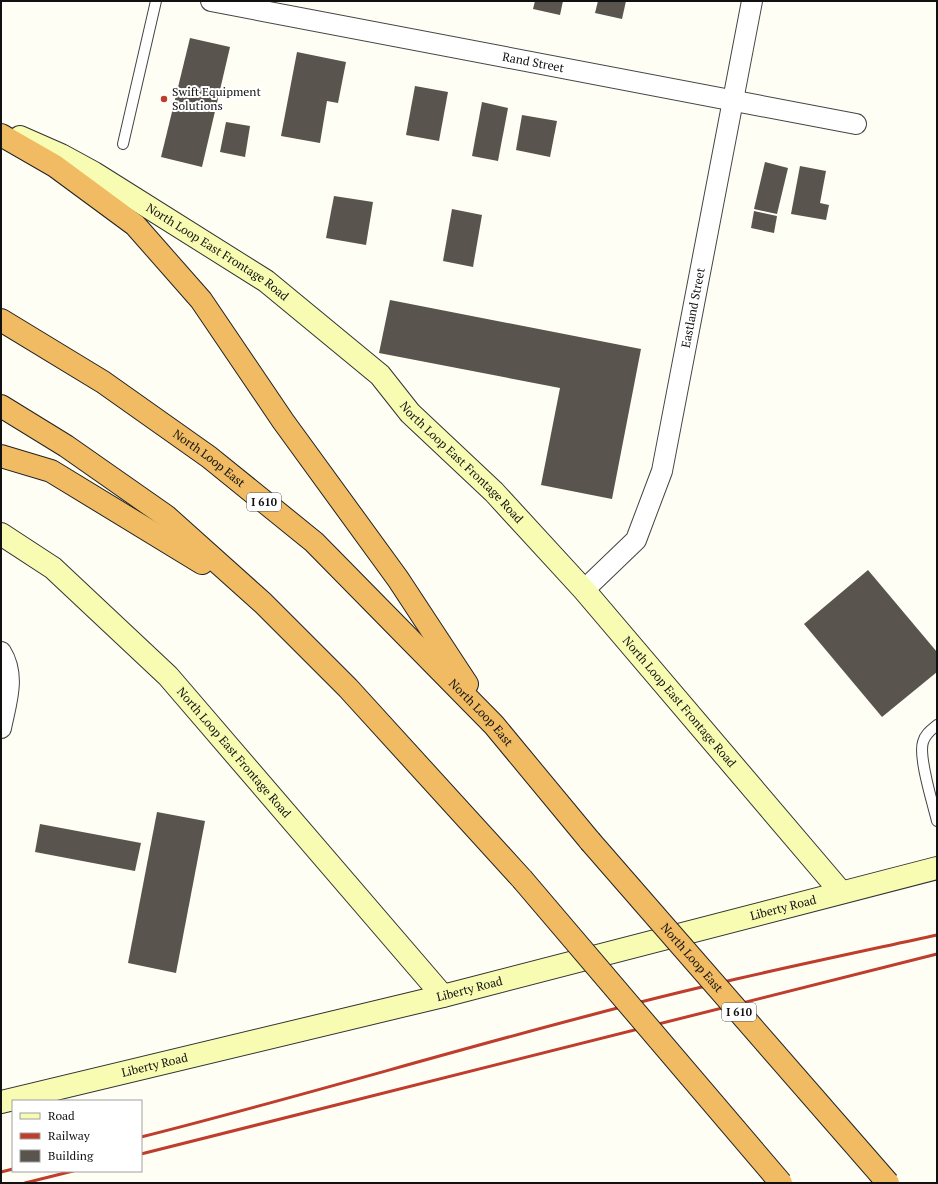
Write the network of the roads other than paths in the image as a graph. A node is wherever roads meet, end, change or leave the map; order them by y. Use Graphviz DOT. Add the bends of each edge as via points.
graph roads {
  1 [pos="156,1"];
  2 [pos="211,1"];
  3 [pos="752,1"];
  4 [pos="732,100"];
  5 [pos="856,124"];
  6 [pos="1,129"];
  7 [pos="1,134"];
  8 [pos="123,144"];
  9 [pos="1,320"];
  10 [pos="1,406"];
  11 [pos="1,456"];
  12 [pos="1,534"];
  13 [pos="584,590"];
  14 [pos="264,603"];
  15 [pos="1,652"];
  16 [pos="494,725"];
  17 [pos="937,725"];
  18 [pos="1,728"];
  19 [pos="937,821"];
  20 [pos="937,868"];
  21 [pos="841,892"];
  22 [pos="443,996"];
  23 [pos="1,1102"];
  24 [pos="782,1183"];
  25 [pos="888,1183"];
  1 -- 8 [label="lane"];
  2 -- 4 [label="street, Rand Street"];
  3 -- 4 [label="street, Eastland Street"];
  4 -- 5 [label="street, Rand Street"];
  4 -- 13 [label="street, Eastland Street" via="662,471 636,540"];
  6 -- 13 [label="main road, North Loop East Frontage Road" via="61,155 94,173 266,281 380,375 410,413 494,492"];
  7 -- 16 [label="highway" via="55,166 135,225 201,300 283,421 398,579"];
  9 -- 16 [label="highway, North Loop East / I 610" via="104,382 210,457 314,542"];
  10 -- 14 [label="highway" via="66,446 166,516"];
  11 -- 14 [label="highway" via="52,471 175,545"];
  12 -- 22 [label="main road, North Loop East Frontage Road" via="53,568 168,676"];
  13 -- 21 [label="main road, North Loop East Frontage Road"];
  14 -- 24 [label="highway, bridge" via="348,688 522,879"];
  15 -- 18 [label="street" via="10,682"];
  16 -- 25 [label="highway, North Loop East / I 610, bridge" via="590,841"];
  17 -- 19 [label="lane" via="928,732 923,742 923,756"];
  20 -- 21 [label="main road, Liberty Road"];
  21 -- 22 [label="main road, Liberty Road"];
  22 -- 23 [label="main road, Liberty Road"];
}
